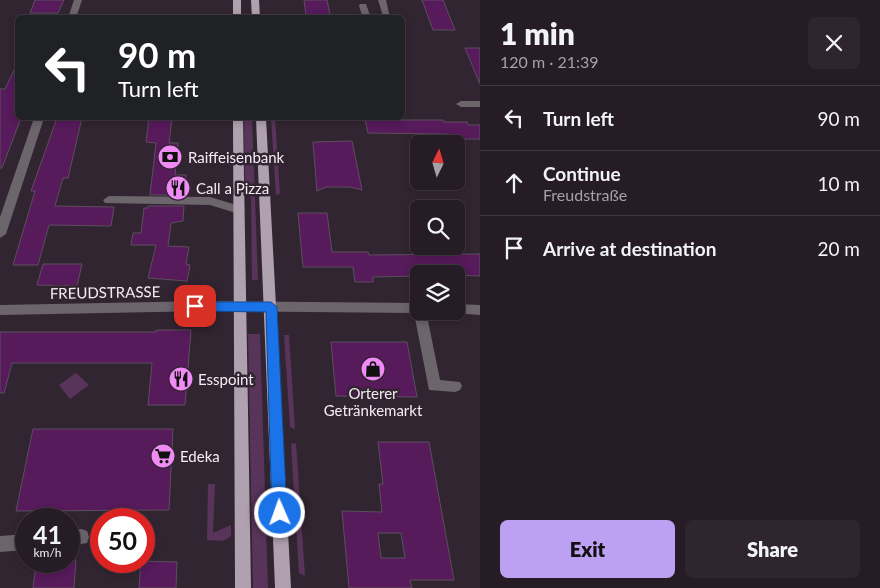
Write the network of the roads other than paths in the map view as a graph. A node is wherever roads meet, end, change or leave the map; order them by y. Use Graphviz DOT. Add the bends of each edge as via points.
graph roads {
  1 [pos="78,0"];
  2 [pos="237,0"];
  3 [pos="255,0"];
  4 [pos="382,0"];
  5 [pos="363,6"];
  6 [pos="73,15"];
  7 [pos="238,15"];
  8 [pos="256,15"];
  9 [pos="366,15"];
  10 [pos="386,15"];
  11 [pos="462,104"];
  12 [pos="480,104"];
  13 [pos="38,120"];
  14 [pos="238,120"];
  15 [pos="262,120"];
  16 [pos="109,200"];
  17 [pos="239,210"];
  18 [pos="0,234"];
  19 [pos="271,307"];
  20 [pos="240,308"];
  21 [pos="465,309"];
  22 [pos="0,310"];
  23 [pos="410,310"];
  24 [pos="480,310"];
  25 [pos="421,320"];
  26 [pos="456,386"];
  27 [pos="15,543"];
  28 [pos="0,544"];
  29 [pos="242,588"];
  30 [pos="283,588"];
  1 -- 6 [label="street"];
  2 -- 7 [label="main road"];
  3 -- 8 [label="main road"];
  4 -- 10 [label="street"];
  5 -- 9 [label="street"];
  11 -- 12 [label="street"];
  13 -- 18 [label="street"];
  14 -- 17 [label="main road"];
  15 -- 19 [label="main road"];
  16 -- 17 [label="street" via="210,201"];
  17 -- 20 [label="main road"];
  19 -- 20 [label="street, FREUDSTRASSE"];
  19 -- 23 [label="street, FREUDSTRASSE"];
  19 -- 30 [label="main road"];
  20 -- 22 [label="street, FREUDSTRASSE"];
  20 -- 29 [label="main road"];
  21 -- 24 [label="street"];
  25 -- 26 [label="street" via="434,386"];
  27 -- 28 [label="street"];
}
